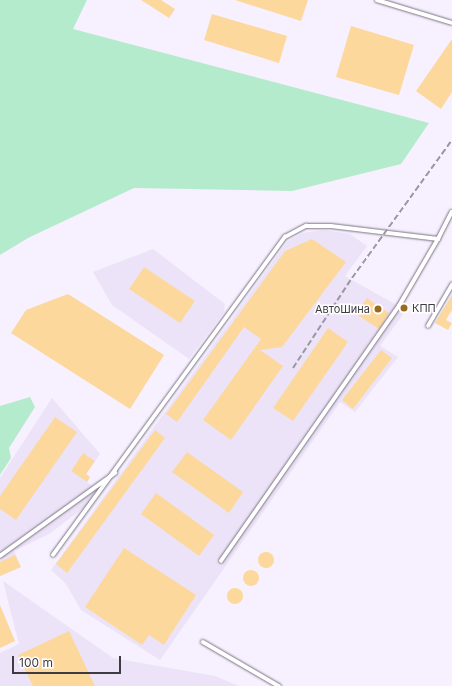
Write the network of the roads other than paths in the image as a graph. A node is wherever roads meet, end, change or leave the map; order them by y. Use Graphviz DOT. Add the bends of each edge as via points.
graph roads {
  1 [pos="377,0"];
  2 [pos="452,23"];
  3 [pos="452,212"];
  4 [pos="438,239"];
  5 [pos="452,285"];
  6 [pos="428,326"];
  7 [pos="118,471"];
  8 [pos="53,555"];
  9 [pos="0,556"];
  10 [pos="220,561"];
  11 [pos="203,642"];
  12 [pos="279,686"];
  1 -- 2 [label="lane"];
  3 -- 4 [label="lane"];
  4 -- 7 [label="lane" via="331,226 306,226 286,237"];
  4 -- 10 [label="lane" via="399,306"];
  5 -- 6 [label="lane"];
  7 -- 8 [label="lane"];
  7 -- 9 [label="lane"];
  11 -- 12 [label="lane"];
}
